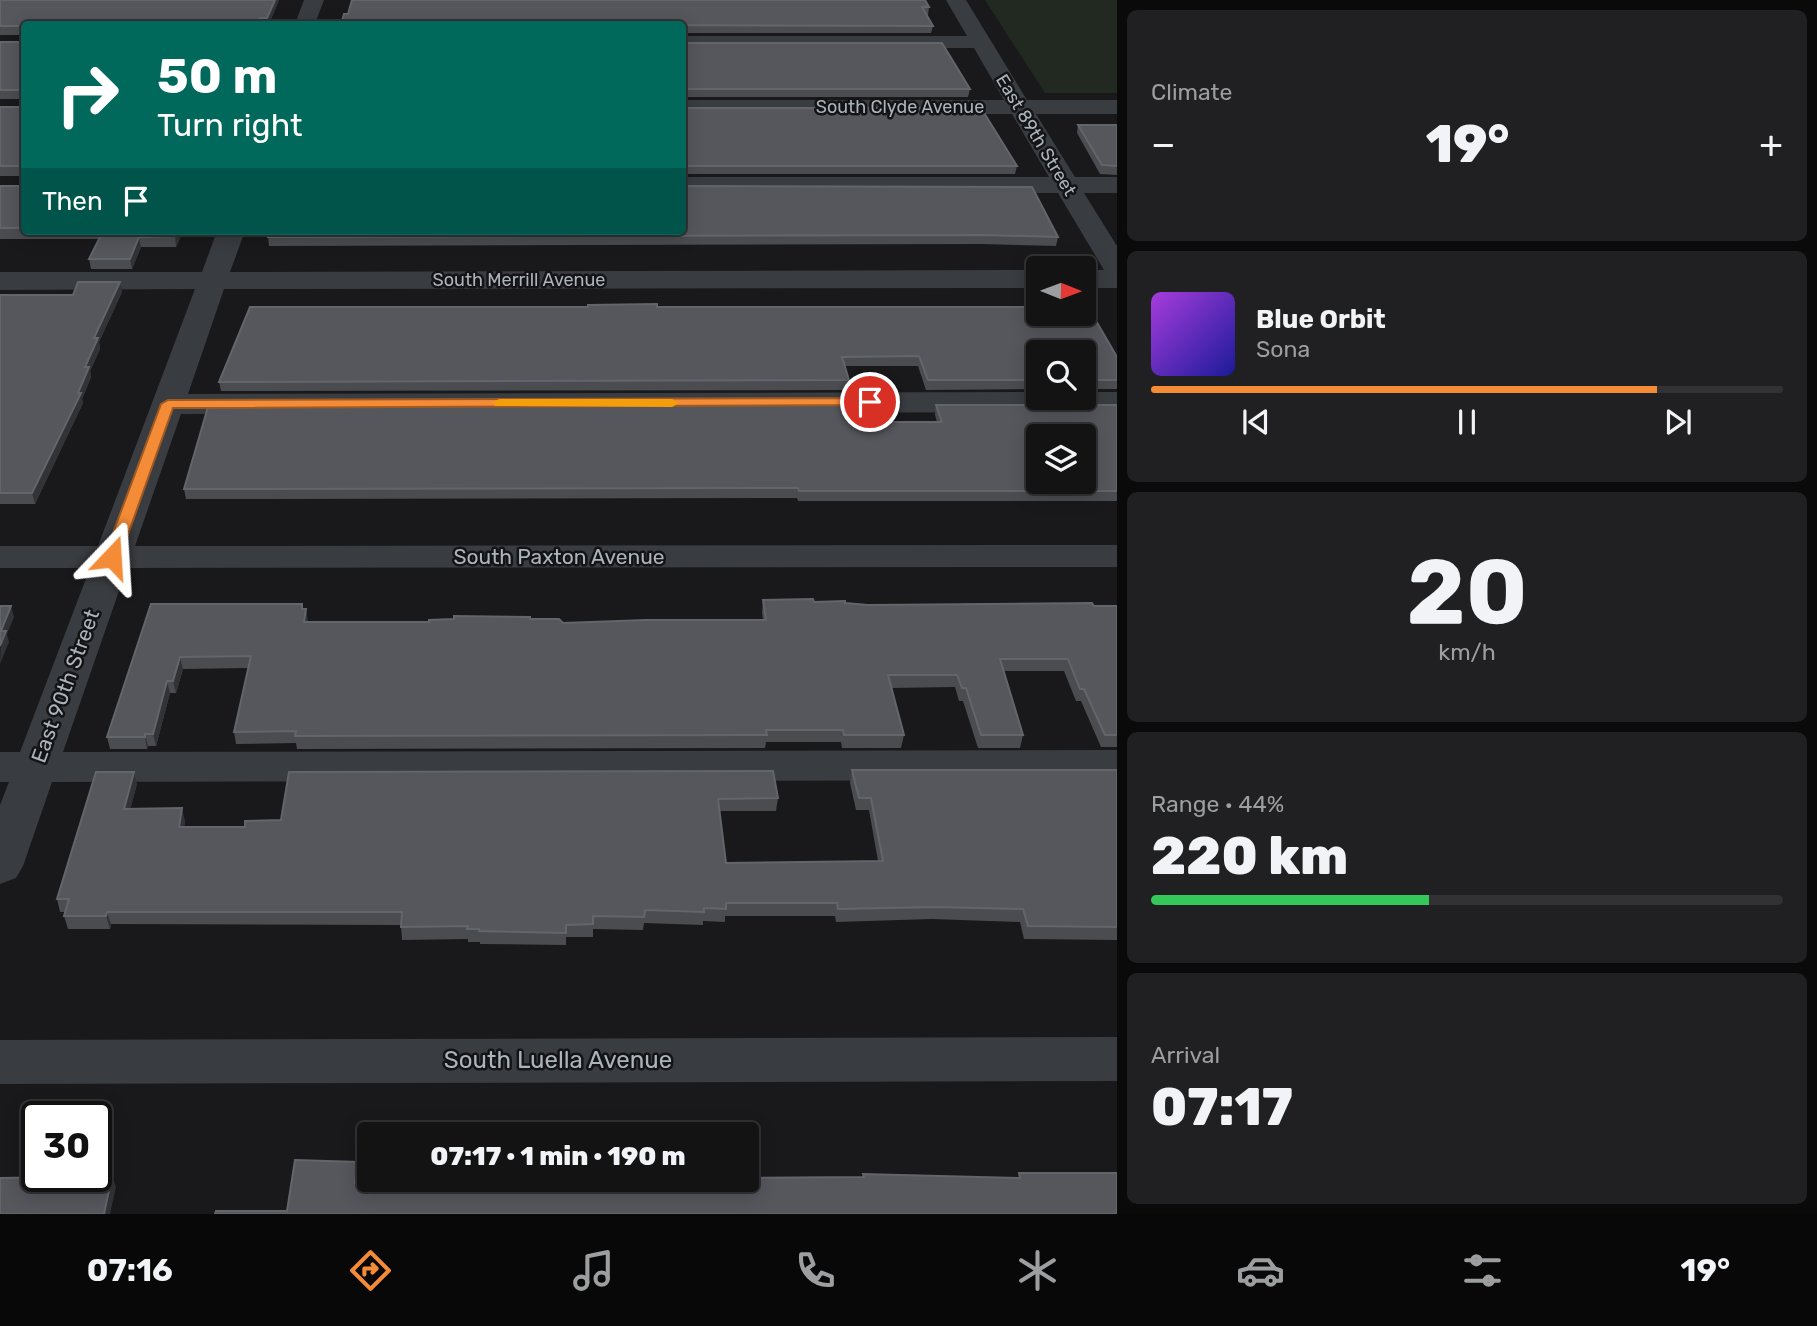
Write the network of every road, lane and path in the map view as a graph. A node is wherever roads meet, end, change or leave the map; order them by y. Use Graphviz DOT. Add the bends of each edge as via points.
graph roads {
  1 [pos="314,0"];
  2 [pos="956,0"];
  3 [pos="306,21"];
  4 [pos="686,42"];
  5 [pos="981,42"];
  6 [pos="686,107"];
  7 [pos="1020,107"];
  8 [pos="1117,107"];
  9 [pos="686,185"];
  10 [pos="1066,185"];
  11 [pos="1117,185"];
  12 [pos="229,235"];
  13 [pos="1117,269"];
  14 [pos="1026,279"];
  15 [pos="1096,279"];
  16 [pos="1117,279"];
  17 [pos="0,281"];
  18 [pos="212,281"];
  19 [pos="1117,402"];
  20 [pos="168,404"];
  21 [pos="1117,555"];
  22 [pos="0,557"];
  23 [pos="112,557"];
  24 [pos="1117,765"];
  25 [pos="18,767"];
  26 [pos="0,866"];
  27 [pos="1117,1059"];
  28 [pos="0,1062"];
  1 -- 3 [label="street"];
  2 -- 5 [label="street, East 89th Street"];
  4 -- 5 [label="street"];
  5 -- 7 [label="street, East 89th Street"];
  6 -- 7 [label="street, South Clyde Avenue"];
  7 -- 8 [label="street, South Clyde Avenue"];
  7 -- 10 [label="street, East 89th Street"];
  9 -- 10 [label="street"];
  10 -- 11 [label="street"];
  10 -- 13 [label="street, East 89th Street"];
  12 -- 18 [label="street, East 90th Street"];
  14 -- 18 [label="street, South Merrill Avenue"];
  15 -- 16 [label="street"];
  17 -- 18 [label="street, South Merrill Avenue"];
  18 -- 20 [label="street, East 90th Street"];
  19 -- 20 [label="street"];
  20 -- 23 [label="street, East 90th Street"];
  21 -- 23 [label="street, South Paxton Avenue"];
  22 -- 23 [label="street, South Paxton Avenue"];
  23 -- 25 [label="street, East 90th Street"];
  24 -- 25 [label="street"];
  25 -- 26 [label="street, East 90th Street"];
  27 -- 28 [label="street, South Luella Avenue"];
}
